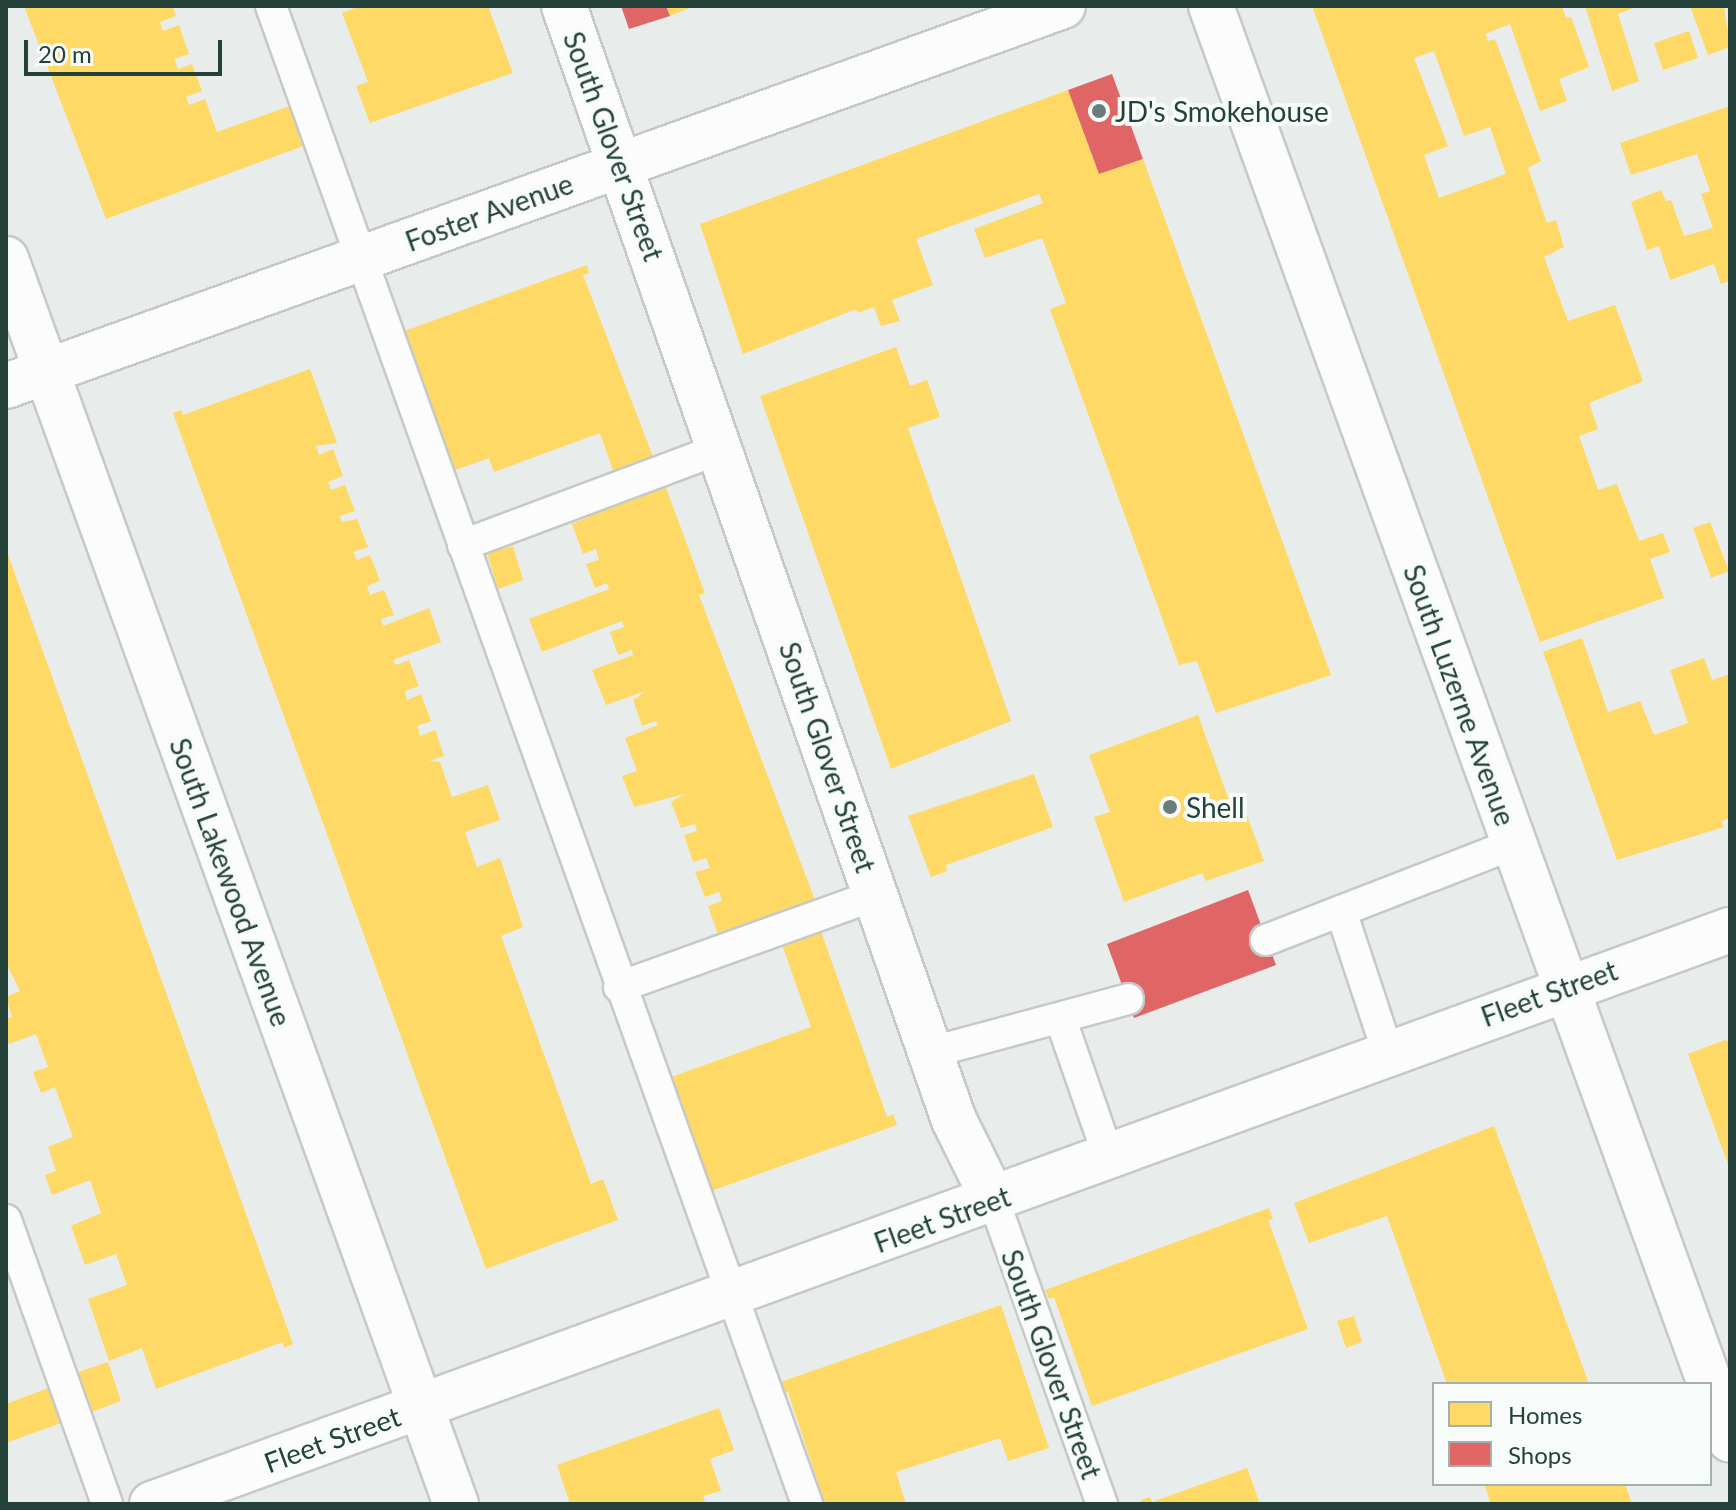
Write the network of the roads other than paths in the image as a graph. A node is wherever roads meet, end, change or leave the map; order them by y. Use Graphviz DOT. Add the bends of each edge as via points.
graph roads {
  1 [pos="271,6"];
  2 [pos="564,6"];
  3 [pos="1063,6"];
  4 [pos="1211,6"];
  5 [pos="621,165"];
  6 [pos="364,257"];
  7 [pos="6,259"];
  8 [pos="47,372"];
  9 [pos="6,386"];
  10 [pos="720,449"];
  11 [pos="463,545"];
  12 [pos="1514,844"];
  13 [pos="876,895"];
  14 [pos="1341,911"];
  15 [pos="1730,930"];
  16 [pos="1266,940"];
  17 [pos="1566,986"];
  18 [pos="619,987"];
  19 [pos="1128,999"];
  20 [pos="1061,1020"];
  21 [pos="932,1052"];
  22 [pos="1388,1053"];
  23 [pos="1109,1158"];
  24 [pos="994,1201"];
  25 [pos="6,1220"];
  26 [pos="729,1297"];
  27 [pos="1709,1382"];
  28 [pos="1712,1390"];
  29 [pos="420,1407"];
  30 [pos="1730,1440"];
  31 [pos="107,1504"];
  32 [pos="152,1504"];
  33 [pos="456,1504"];
  34 [pos="807,1504"];
  35 [pos="1102,1504"];
  1 -- 6 [label="lane"];
  2 -- 5 [label="street, South Glover Street"];
  3 -- 5 [label="street, Foster Avenue"];
  4 -- 12 [label="street, South Luzerne Avenue"];
  5 -- 6 [label="street, Foster Avenue"];
  5 -- 10 [label="street, South Glover Street"];
  6 -- 8 [label="street, Foster Avenue"];
  6 -- 11 [label="lane"];
  7 -- 8 [label="street, South Lakewood Avenue"];
  8 -- 9 [label="street, Foster Avenue"];
  8 -- 29 [label="street, South Lakewood Avenue"];
  10 -- 11 [label="lane"];
  10 -- 13 [label="street, South Glover Street"];
  11 -- 18 [label="lane"];
  12 -- 14 [label="lane"];
  12 -- 17 [label="street, South Luzerne Avenue"];
  13 -- 18 [label="lane"];
  13 -- 21 [label="street, South Glover Street"];
  14 -- 16 [label="lane"];
  14 -- 22 [label="lane"];
  15 -- 17 [label="street, Fleet Street"];
  17 -- 22 [label="street, Fleet Street"];
  17 -- 27 [label="street, South Luzerne Avenue"];
  18 -- 26 [label="lane"];
  19 -- 20 [label="lane"];
  20 -- 21 [label="lane"];
  20 -- 23 [label="lane"];
  21 -- 24 [label="street, South Glover Street" via="954,1120"];
  22 -- 23 [label="street, Fleet Street"];
  23 -- 24 [label="street, Fleet Street"];
  24 -- 26 [label="street, Fleet Street"];
  24 -- 35 [label="lane, South Glover Street"];
  25 -- 31 [label="lane"];
  26 -- 29 [label="street, Fleet Street"];
  26 -- 34 [label="lane"];
  28 -- 30 [label="street, South Luzerne Avenue"];
  29 -- 32 [label="street, Fleet Street"];
  29 -- 33 [label="street, South Lakewood Avenue"];
}
